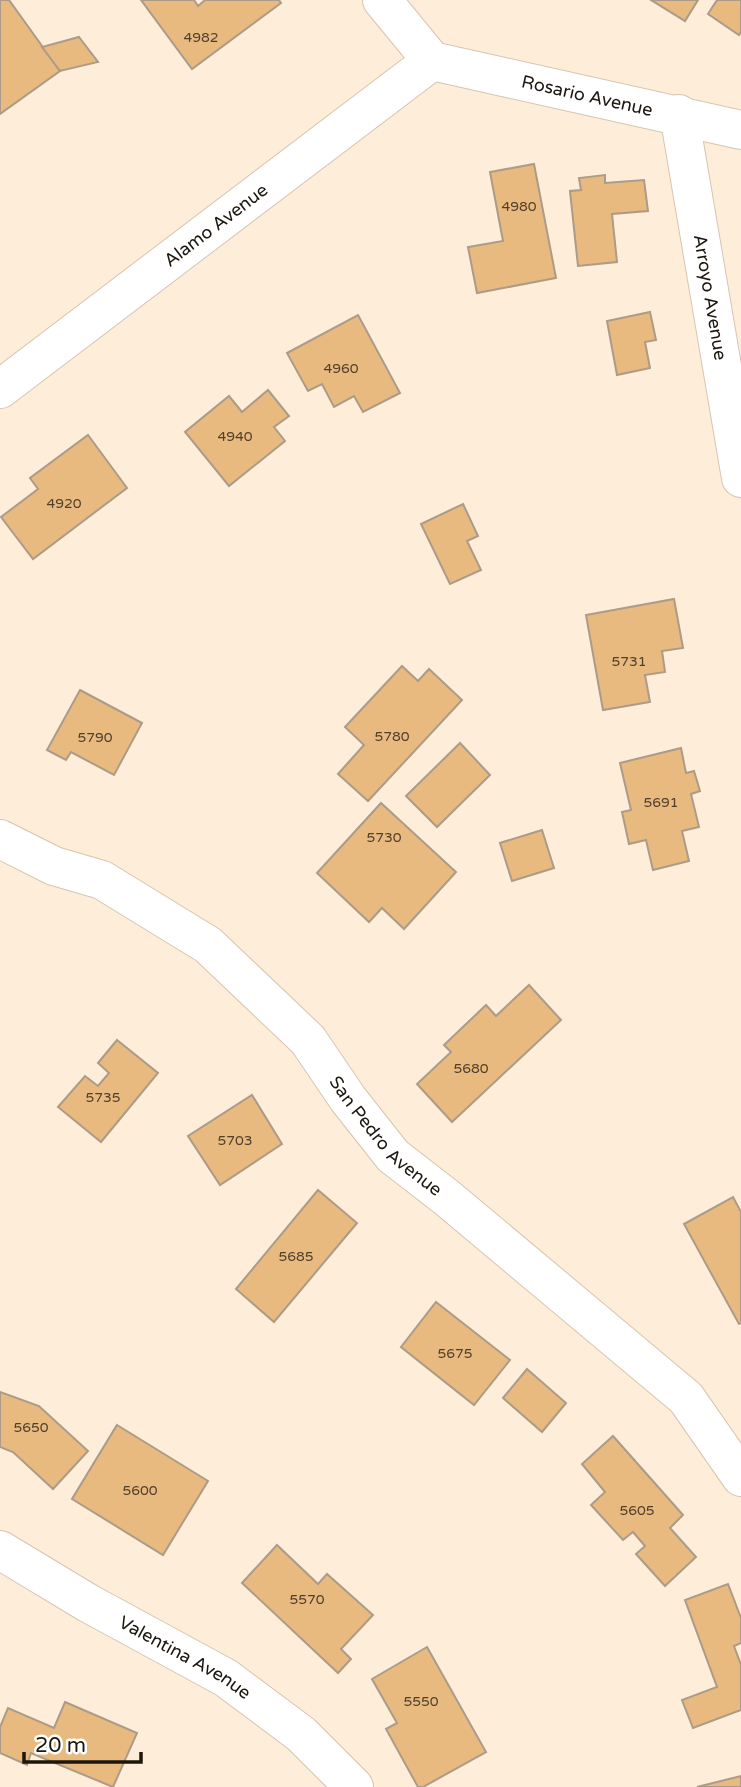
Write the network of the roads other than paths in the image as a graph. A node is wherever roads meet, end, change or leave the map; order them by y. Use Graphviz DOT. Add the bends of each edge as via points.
graph roads {
  1 [pos="382,0"];
  2 [pos="432,61"];
  3 [pos="679,114"];
  4 [pos="741,130"];
  5 [pos="0,389"];
  6 [pos="741,478"];
  7 [pos="0,839"];
  8 [pos="741,1476"];
  9 [pos="0,1550"];
  10 [pos="354,1787"];
  1 -- 2 [label="street"];
  2 -- 3 [label="street, Rosario Avenue"];
  2 -- 5 [label="street, Alamo Avenue"];
  3 -- 4 [label="street, Rosario Avenue"];
  3 -- 6 [label="street, Arroyo Avenue"];
  7 -- 8 [label="street, San Pedro Avenue" via="54,866 102,880 208,945 307,1040 393,1156 686,1398"];
  9 -- 10 [label="street, Valentina Avenue" via="226,1678 301,1734"];
}
